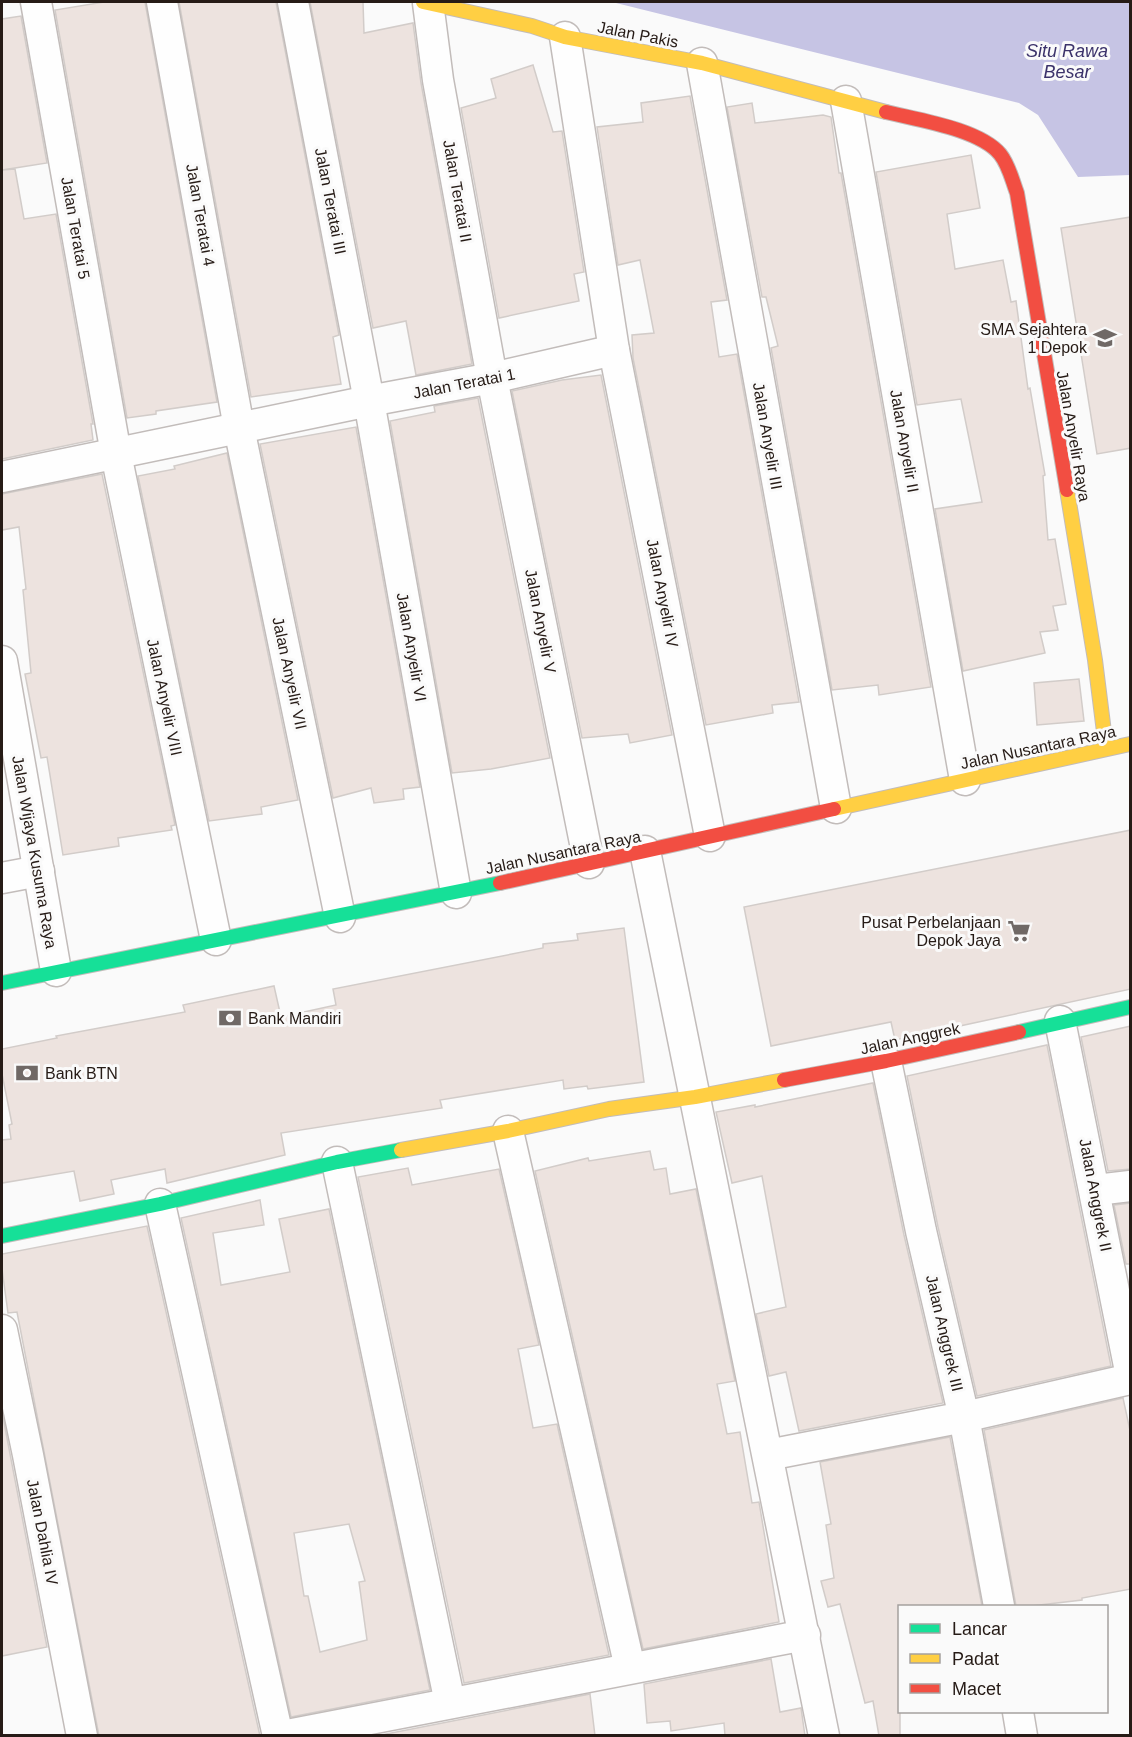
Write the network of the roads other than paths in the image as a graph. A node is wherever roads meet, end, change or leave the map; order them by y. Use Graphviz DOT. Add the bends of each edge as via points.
graph roads {
  1 [pos="36,2"];
  2 [pos="162,2"];
  3 [pos="293,2"];
  4 [pos="425,2"];
  5 [pos="565,37"];
  6 [pos="702,63"];
  7 [pos="846,101"];
  8 [pos="614,351"];
  9 [pos="492,378"];
  10 [pos="369,401"];
  11 [pos="239,428"];
  12 [pos="116,453"];
  13 [pos="2,477"];
  14 [pos="2,661"];
  15 [pos="1131,744"];
  16 [pos="1106,748"];
  17 [pos="965,780"];
  18 [pos="836,808"];
  19 [pos="710,836"];
  20 [pos="645,851"];
  21 [pos="589,864"];
  22 [pos="39,871"];
  23 [pos="2,878"];
  24 [pos="456,893"];
  25 [pos="340,917"];
  26 [pos="216,940"];
  27 [pos="56,971"];
  28 [pos="2,982"];
  29 [pos="1131,1007"];
  30 [pos="1060,1021"];
  31 [pos="886,1061"];
  32 [pos="695,1097"];
  33 [pos="507,1131"];
  34 [pos="337,1162"];
  35 [pos="1131,1186"];
  36 [pos="1096,1190"];
  37 [pos="160,1204"];
  38 [pos="2,1236"];
  39 [pos="2,1330"];
  40 [pos="1131,1371"];
  41 [pos="1131,1379"];
  42 [pos="964,1417"];
  43 [pos="768,1455"];
  44 [pos="999,1605"];
  45 [pos="805,1635"];
  46 [pos="630,1668"];
  47 [pos="450,1703"];
  48 [pos="1018,1713"];
  49 [pos="82,1736"];
  50 [pos="280,1736"];
  51 [pos="824,1736"];
  52 [pos="1022,1736"];
  1 -- 12 [label="street, Jalan Teratai 5"];
  2 -- 11 [label="street, Jalan Teratai 4"];
  3 -- 10 [label="street, Jalan Teratai III"];
  4 -- 5 [label="main road, Jalan Pakis"];
  4 -- 9 [label="street, Jalan Teratai II"];
  5 -- 6 [label="main road, Jalan Pakis"];
  5 -- 8 [label="street"];
  6 -- 7 [label="main road, Jalan Pakis"];
  6 -- 18 [label="street, Jalan Anyelir III"];
  7 -- 16 [label="main road, Jalan Anyelir Raya" via="976,136 999,151 1008,167 1017,193 1095,660"];
  7 -- 17 [label="street, Jalan Anyelir II"];
  8 -- 9 [label="street, Jalan Teratai 1"];
  8 -- 19 [label="street, Jalan Anyelir IV"];
  9 -- 10 [label="street, Jalan Teratai 1"];
  9 -- 21 [label="street, Jalan Anyelir V"];
  10 -- 11 [label="street, Jalan Teratai 1"];
  10 -- 24 [label="street, Jalan Anyelir VI"];
  11 -- 12 [label="street, Jalan Teratai 1"];
  11 -- 25 [label="street, Jalan Anyelir VII"];
  12 -- 13 [label="street, Jalan Teratai 1"];
  12 -- 26 [label="street, Jalan Anyelir VIII"];
  14 -- 22 [label="street, Jalan Wijaya Kusuma Raya"];
  15 -- 16 [label="main road, Jalan Nusantara Raya"];
  16 -- 17 [label="main road, Jalan Nusantara Raya"];
  17 -- 18 [label="main road, Jalan Nusantara Raya"];
  18 -- 19 [label="main road, Jalan Nusantara Raya"];
  19 -- 20 [label="main road, Jalan Nusantara Raya"];
  20 -- 21 [label="main road, Jalan Nusantara Raya"];
  20 -- 32 [label="street"];
  21 -- 24 [label="main road, Jalan Nusantara Raya"];
  22 -- 23 [label="street"];
  22 -- 27 [label="street, Jalan Wijaya Kusuma Raya"];
  24 -- 25 [label="main road, Jalan Nusantara Raya"];
  25 -- 26 [label="main road, Jalan Nusantara Raya"];
  26 -- 27 [label="main road, Jalan Nusantara Raya"];
  27 -- 28 [label="main road, Jalan Nusantara Raya"];
  29 -- 30 [label="main road, Jalan Anggrek"];
  30 -- 31 [label="main road, Jalan Anggrek"];
  30 -- 36 [label="street, Jalan Anggrek II"];
  31 -- 32 [label="main road, Jalan Anggrek"];
  31 -- 42 [label="street, Jalan Anggrek III"];
  32 -- 33 [label="main road, Jalan Anggrek" via="609,1109"];
  32 -- 43 [label="street"];
  33 -- 34 [label="main road, Jalan Anggrek"];
  33 -- 46 [label="street"];
  34 -- 37 [label="main road, Jalan Anggrek"];
  34 -- 47 [label="street"];
  35 -- 36 [label="street"];
  36 -- 40 [label="street, Jalan Anggrek II"];
  37 -- 38 [label="main road, Jalan Anggrek"];
  37 -- 50 [label="street"];
  39 -- 49 [label="street, Jalan Dahlia IV"];
  41 -- 42 [label="street"];
  42 -- 43 [label="street"];
  42 -- 44 [label="street, Jalan Anggrek III"];
  43 -- 45 [label="street"];
  45 -- 46 [label="street"];
  45 -- 51 [label="street"];
  46 -- 47 [label="street"];
  47 -- 50 [label="street"];
  48 -- 52 [label="street"];
}
